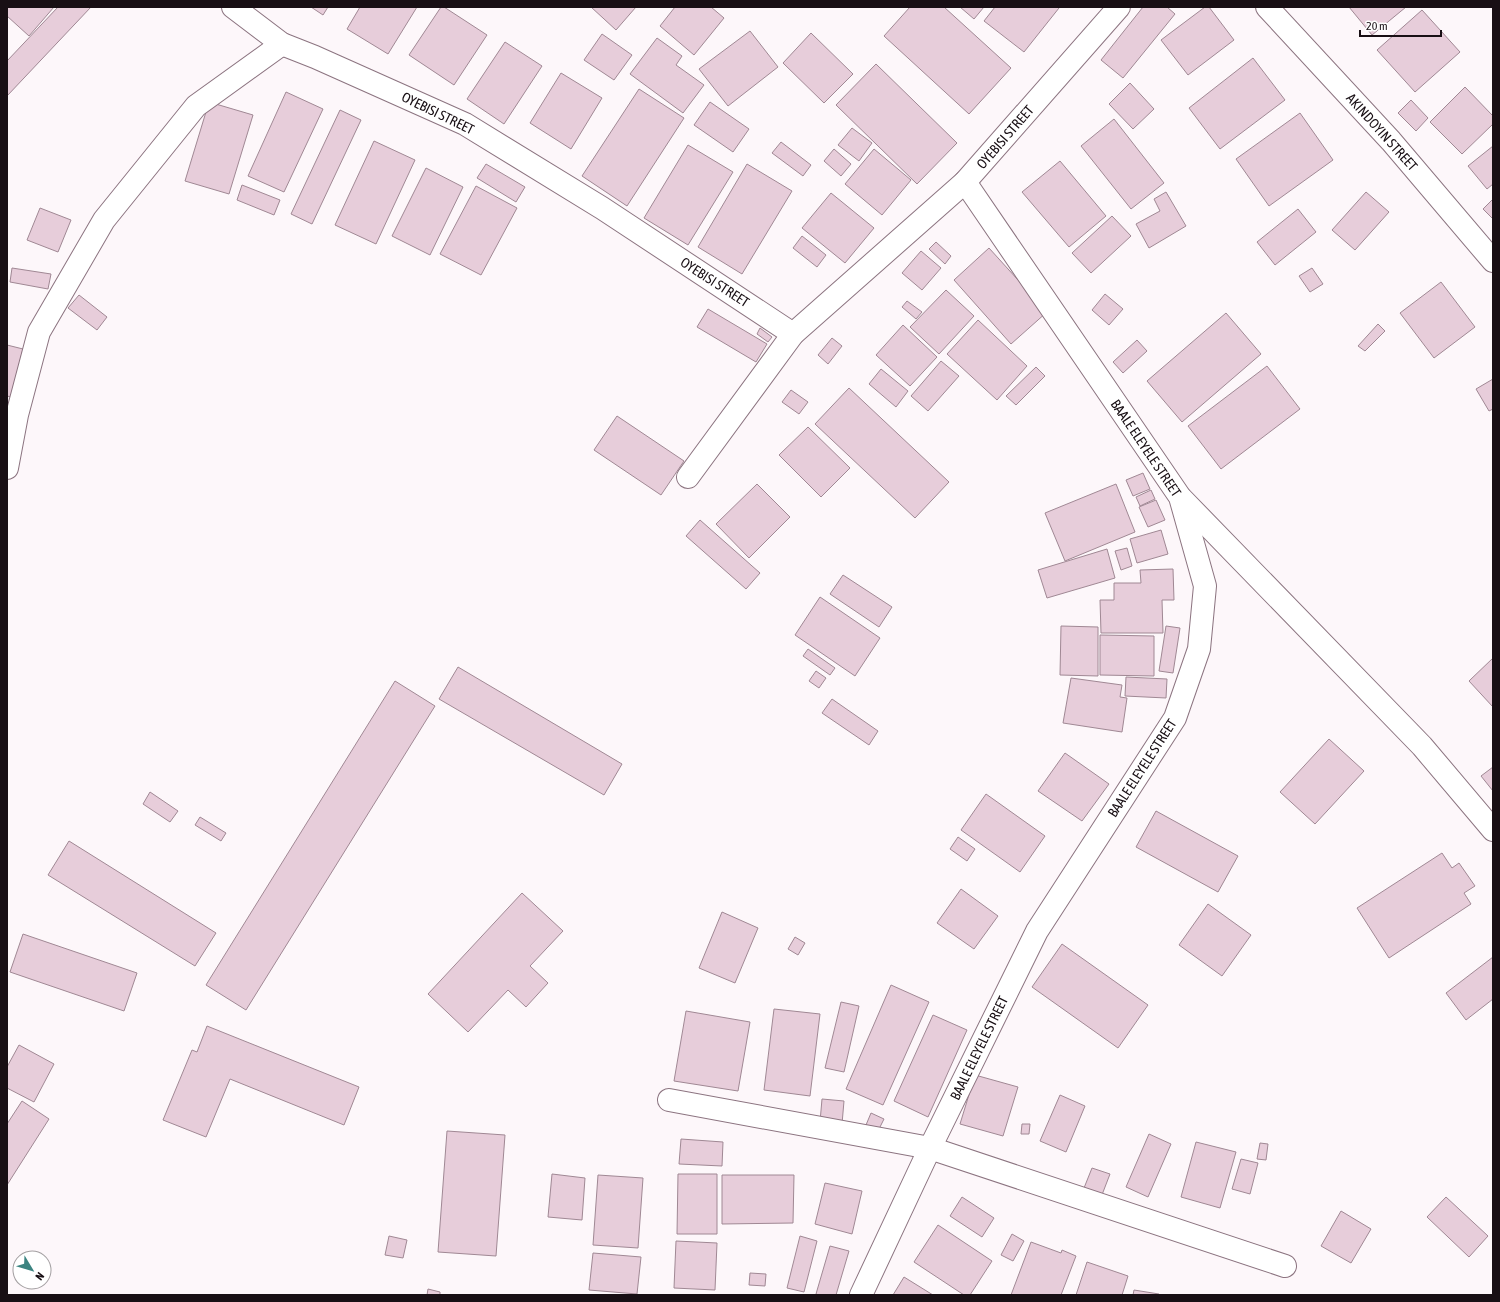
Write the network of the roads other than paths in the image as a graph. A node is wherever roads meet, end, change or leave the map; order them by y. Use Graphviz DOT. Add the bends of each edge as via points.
graph roads {
  1 [pos="233,7"];
  2 [pos="1119,7"];
  3 [pos="1267,7"];
  4 [pos="282,44"];
  5 [pos="965,182"];
  6 [pos="1493,261"];
  7 [pos="794,334"];
  8 [pos="7,468"];
  9 [pos="688,477"];
  10 [pos="1180,497"];
  11 [pos="1493,830"];
  12 [pos="669,1100"];
  13 [pos="930,1148"];
  14 [pos="1285,1266"];
  15 [pos="861,1295"];
  1 -- 4 [label="street, OYEBISI STREET"];
  2 -- 5 [label="street, OYEBISI STREET"];
  3 -- 6 [label="street, AKINDOYIN STREET" via="1391,141"];
  4 -- 7 [label="street, OYEBISI STREET" via="465,124 602,208"];
  4 -- 8 [label="street" via="196,106 104,220 39,332 17,415"];
  5 -- 7 [label="street, OYEBISI STREET"];
  5 -- 10 [label="street, BAALE ELEYELE STREET"];
  7 -- 9 [label="street"];
  10 -- 11 [label="street" via="1422,746"];
  10 -- 13 [label="street, BAALE ELEYELE STREET" via="1205,586 1199,649 1175,718 1037,931"];
  12 -- 13 [label="street"];
  13 -- 14 [label="street"];
  13 -- 15 [label="street, BAALE ELEYELE STREET"];
}
